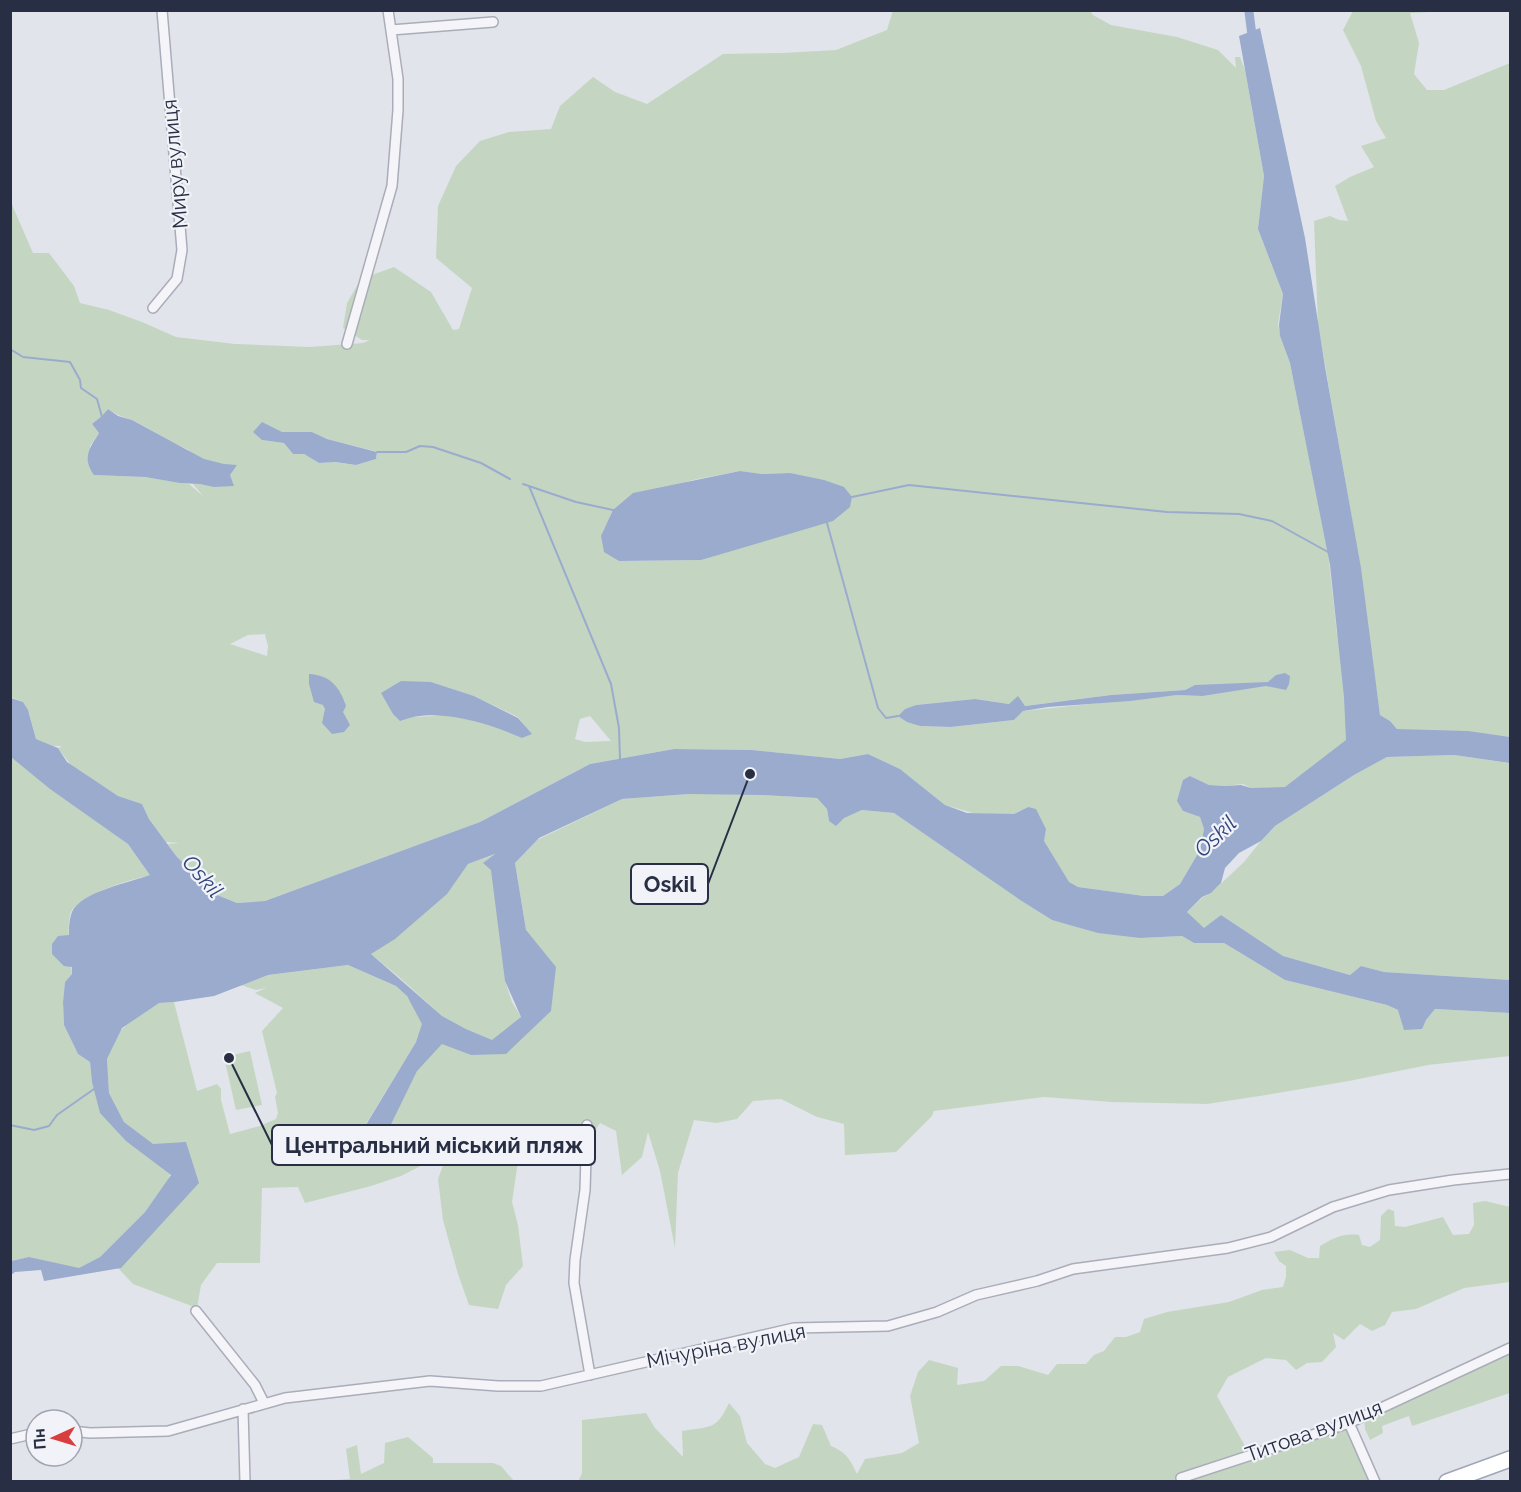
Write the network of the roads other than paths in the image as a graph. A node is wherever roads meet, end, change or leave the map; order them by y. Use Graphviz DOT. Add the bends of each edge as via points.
graph roads {
  1 [pos="162,10"];
  2 [pos="388,10"];
  3 [pos="493,22"];
  4 [pos="391,30"];
  5 [pos="153,308"];
  6 [pos="347,344"];
  7 [pos="587,1125"];
  8 [pos="1510,1174"];
  9 [pos="196,1311"];
  10 [pos="1510,1348"];
  11 [pos="590,1375"];
  12 [pos="264,1403"];
  13 [pos="243,1410"];
  14 [pos="1349,1423"];
  15 [pos="84,1432"];
  16 [pos="1510,1459"];
  17 [pos="1181,1478"];
  18 [pos="245,1482"];
  19 [pos="1375,1482"];
  20 [pos="1447,1482"];
  1 -- 5 [label="street, Миру вулиця" via="182,250 177,279"];
  2 -- 4 [label="street"];
  3 -- 4 [label="street"];
  4 -- 6 [label="street" via="398,89 392,186"];
  7 -- 11 [label="street" via="585,1190 574,1283"];
  8 -- 11 [label="street, Мічуріна вулиця" via="1389,1190 1333,1207 1271,1237 1227,1248 1073,1269 976,1295 937,1312 888,1326 794,1328"];
  9 -- 12 [label="street" via="255,1385"];
  10 -- 14 [label="street, Титова вулиця"];
  11 -- 12 [label="street, Мічуріна вулиця" via="541,1386 430,1381"];
  12 -- 13 [label="street, Мічуріна вулиця"];
  13 -- 15 [label="street, Мічуріна вулиця" via="168,1431"];
  13 -- 18 [label="street"];
  14 -- 17 [label="street, Титова вулиця"];
  14 -- 19 [label="street"];
  16 -- 20 [label="main road"];
}
